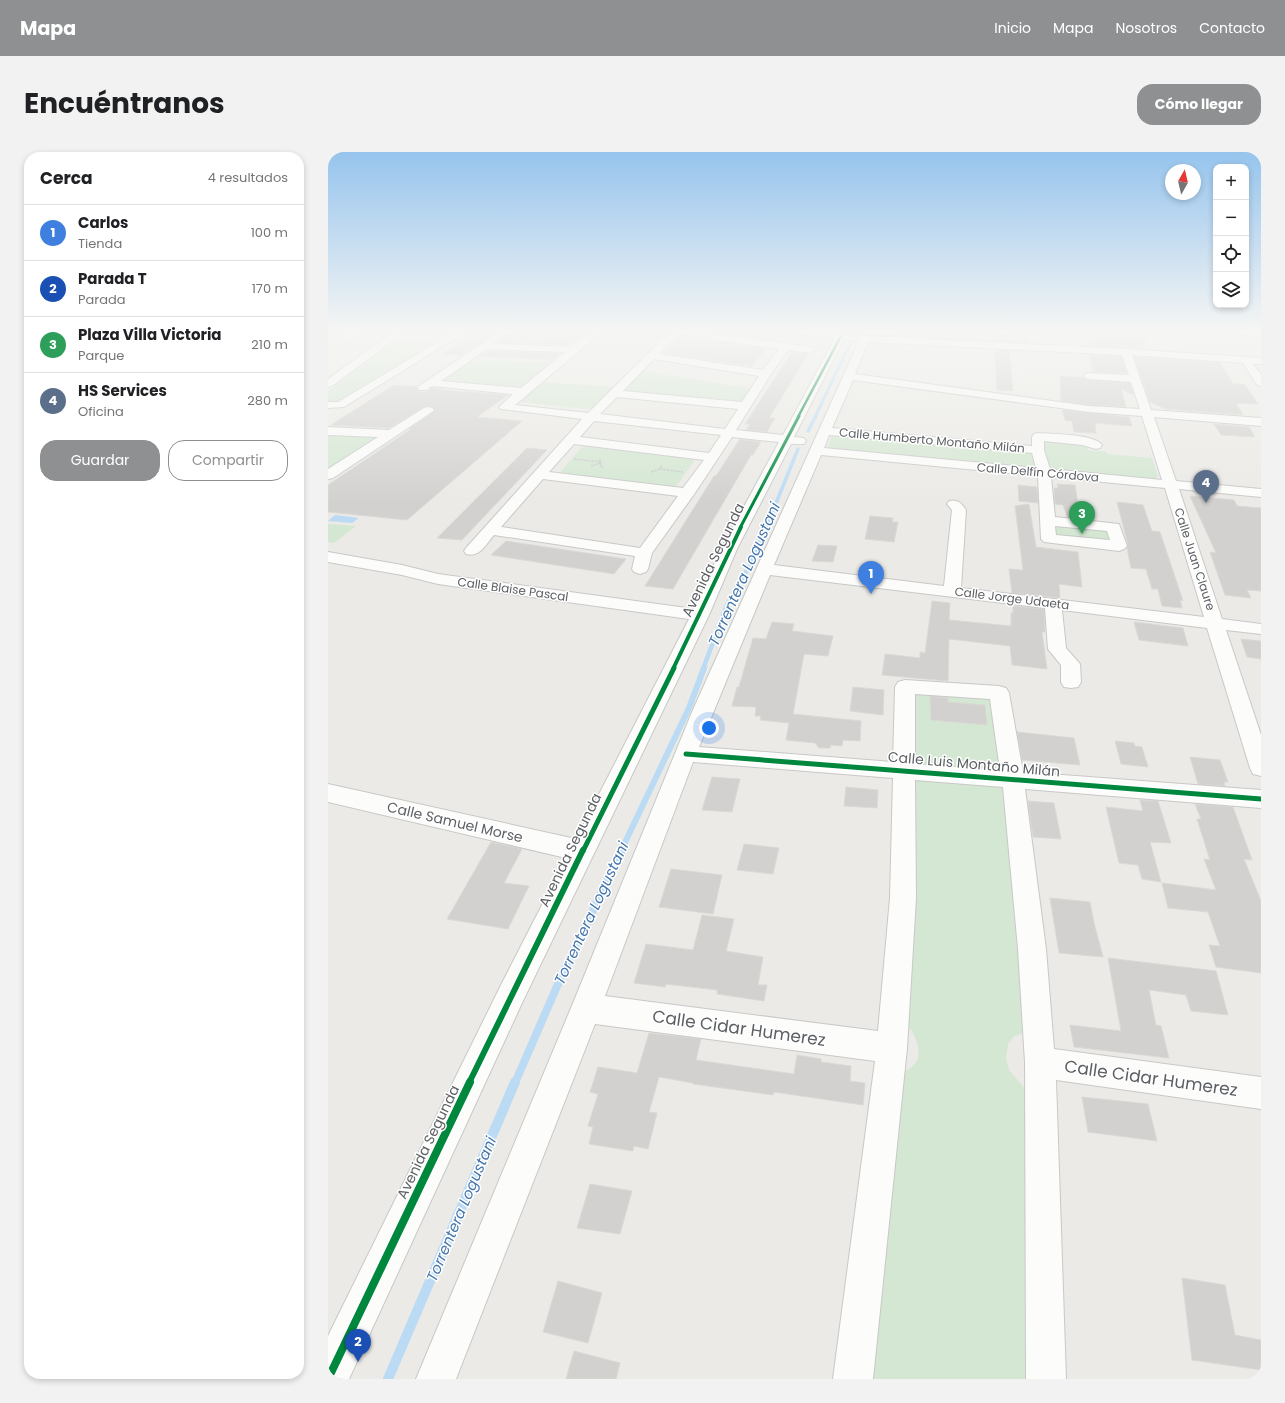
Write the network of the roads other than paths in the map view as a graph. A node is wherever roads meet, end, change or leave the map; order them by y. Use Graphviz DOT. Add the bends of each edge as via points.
graph roads {
  1 [pos="369,387"];
  2 [pos="457,387"];
  3 [pos="529,387"];
  4 [pos="625,387"];
  5 [pos="756,387"];
  6 [pos="821,387"];
  7 [pos="843,387"];
  8 [pos="930,387"];
  9 [pos="1138,387"];
  10 [pos="523,392"];
  11 [pos="619,394"];
  12 [pos="328,406"];
  13 [pos="741,406"];
  14 [pos="428,410"];
  15 [pos="1146,413"];
  16 [pos="598,415"];
  17 [pos="1261,422"];
  18 [pos="328,430"];
  19 [pos="725,430"];
  20 [pos="390,434"];
  21 [pos="789,437"];
  22 [pos="821,441"];
  23 [pos="576,445"];
  24 [pos="1096,445"];
  25 [pos="1038,450"];
  26 [pos="708,457"];
  27 [pos="1044,473"];
  28 [pos="328,475"];
  29 [pos="544,475"];
  30 [pos="1171,485"];
  31 [pos="682,492"];
  32 [pos="1261,493"];
  33 [pos="954,504"];
  34 [pos="1048,521"];
  35 [pos="490,530"];
  36 [pos="472,551"];
  37 [pos="644,553"];
  38 [pos="328,557"];
  39 [pos="640,569"];
  40 [pos="764,569"];
  41 [pos="952,591"];
  42 [pos="1053,603"];
  43 [pos="700,615"];
  44 [pos="1216,623"];
  45 [pos="1261,629"];
  46 [pos="1071,682"];
  47 [pos="686,754"];
  48 [pos="1261,768"];
  49 [pos="904,771"];
  50 [pos="1013,779"];
  51 [pos="328,793"];
  52 [pos="1261,799"];
  53 [pos="582,851"];
  54 [pos="586,1008"];
  55 [pos="892,1048"];
  56 [pos="1040,1062"];
  57 [pos="1261,1093"];
  58 [pos="328,1379"];
  59 [pos="436,1379"];
  60 [pos="853,1379"];
  61 [pos="1046,1379"];
  1 -- 12 [label="street" via="340,405"];
  2 -- 10 [label="street"];
  3 -- 10 [label="street"];
  4 -- 11 [label="street"];
  5 -- 13 [label="street"];
  6 -- 21 [label="street, Avenida Segunda"];
  7 -- 22 [label="street"];
  8 -- 15 [label="street" via="1089,409"];
  9 -- 15 [label="street, Calle Juan Claure"];
  10 -- 16 [label="street" via="508,405"];
  11 -- 13 [label="street"];
  11 -- 16 [label="street"];
  13 -- 19 [label="street"];
  14 -- 20 [label="street"];
  15 -- 17 [label="street"];
  15 -- 30 [label="street, Calle Juan Claure"];
  16 -- 19 [label="street"];
  16 -- 23 [label="street"];
  18 -- 20 [label="street"];
  19 -- 21 [label="street"];
  19 -- 26 [label="street"];
  20 -- 28 [label="street"];
  21 -- 22 [label="street"];
  21 -- 43 [label="street, Avenida Segunda" via="729,549"];
  22 -- 25 [label="street, Calle Humberto Montaño Milán"];
  22 -- 27 [label="street, Calle Delfín Córdova"];
  22 -- 40 [label="street"];
  23 -- 26 [label="street"];
  23 -- 29 [label="street"];
  24 -- 25 [label="street" via="1084,440 1038,437"];
  25 -- 27 [label="street"];
  26 -- 31 [label="street"];
  27 -- 30 [label="street, Calle Delfín Córdova"];
  27 -- 34 [label="street"];
  29 -- 31 [label="street"];
  29 -- 35 [label="street"];
  30 -- 32 [label="street, Calle Delfín Córdova"];
  30 -- 44 [label="street, Calle Juan Claure"];
  31 -- 37 [label="street"];
  33 -- 41 [label="street" via="959,510"];
  35 -- 36 [label="street"];
  35 -- 37 [label="street"];
  37 -- 39 [label="street"];
  38 -- 43 [label="street, Calle Blaise Pascal" via="438,579"];
  40 -- 41 [label="street, Calle Jorge Udaeta"];
  40 -- 47 [label="street"];
  41 -- 42 [label="street, Calle Jorge Udaeta"];
  42 -- 44 [label="street, Calle Jorge Udaeta"];
  42 -- 46 [label="street" via="1057,649 1070,664"];
  43 -- 53 [label="street, Avenida Segunda"];
  44 -- 45 [label="street, Calle Jorge Udaeta"];
  44 -- 48 [label="street, Calle Juan Claure"];
  47 -- 49 [label="street, Calle Luis Montaño Milán"];
  47 -- 54 [label="street"];
  49 -- 50 [label="street, Calle Luis Montaño Milán"];
  49 -- 50 [label="street" via="905,687 999,693"];
  49 -- 55 [label="street" via="903,898"];
  50 -- 52 [label="street, Calle Luis Montaño Milán"];
  50 -- 56 [label="street" via="1032,949"];
  51 -- 53 [label="street, Calle Samuel Morse"];
  53 -- 58 [label="street, Avenida Segunda"];
  54 -- 55 [label="street, Calle Cidar Humerez"];
  54 -- 59 [label="street"];
  55 -- 60 [label="street"];
  56 -- 57 [label="street, Calle Cidar Humerez"];
  56 -- 61 [label="street"];
}
